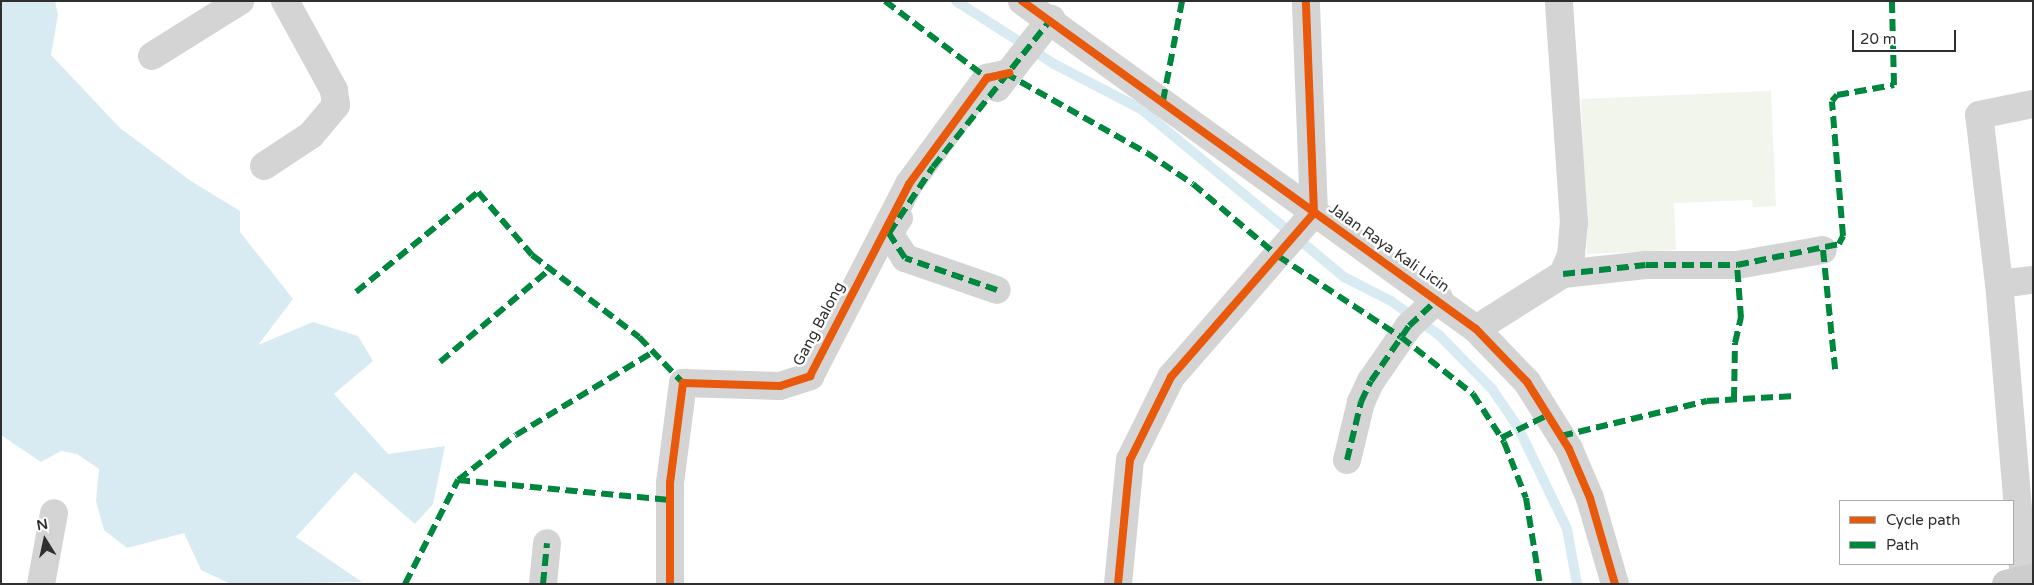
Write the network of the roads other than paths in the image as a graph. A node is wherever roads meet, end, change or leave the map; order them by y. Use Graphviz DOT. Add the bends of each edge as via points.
graph roads {
  1 [pos="240,1"];
  2 [pos="285,1"];
  3 [pos="1022,1"];
  4 [pos="1306,1"];
  5 [pos="1559,1"];
  6 [pos="1048,23"];
  7 [pos="152,56"];
  8 [pos="1015,65"];
  9 [pos="2033,104"];
  10 [pos="264,166"];
  11 [pos="1301,228"];
  12 [pos="1823,250"];
  13 [pos="1563,274"];
  14 [pos="2033,280"];
  15 [pos="2000,284"];
  16 [pos="997,290"];
  17 [pos="1424,311"];
  18 [pos="1476,329"];
  19 [pos="1347,460"];
  20 [pos="54,513"];
  21 [pos="547,543"];
  22 [pos="2021,580"];
  23 [pos="41,584"];
  24 [pos="544,584"];
  25 [pos="670,584"];
  26 [pos="1118,584"];
  27 [pos="1615,584"];
  1 -- 7 [label="street"];
  2 -- 10 [label="street" via="331,84 336,105 310,135"];
  3 -- 6 [label="street, Jalan Raya Kali Licin"];
  4 -- 11 [label="street"];
  5 -- 13 [label="street" via="1574,223"];
  6 -- 8 [label="street"];
  6 -- 11 [label="street, Jalan Raya Kali Licin"];
  8 -- 16 [label="street" via="933,167 889,233 905,258"];
  8 -- 25 [label="street, Gang Balong" via="987,78 909,184 810,376 780,386 683,383 670,483"];
  9 -- 15 [label="street" via="1979,115"];
  11 -- 17 [label="street, Jalan Raya Kali Licin"];
  11 -- 26 [label="street" via="1226,319 1190,352 1150,418 1130,460"];
  12 -- 13 [label="street" via="1736,265 1646,265"];
  13 -- 18 [label="street"];
  14 -- 15 [label="street"];
  15 -- 22 [label="street"];
  17 -- 18 [label="street, Jalan Raya Kali Licin"];
  17 -- 19 [label="street" via="1361,402"];
  18 -- 27 [label="street, Jalan Raya Kali Licin" via="1527,382 1569,448 1590,498"];
  20 -- 23 [label="street"];
  21 -- 24 [label="street"];
}
